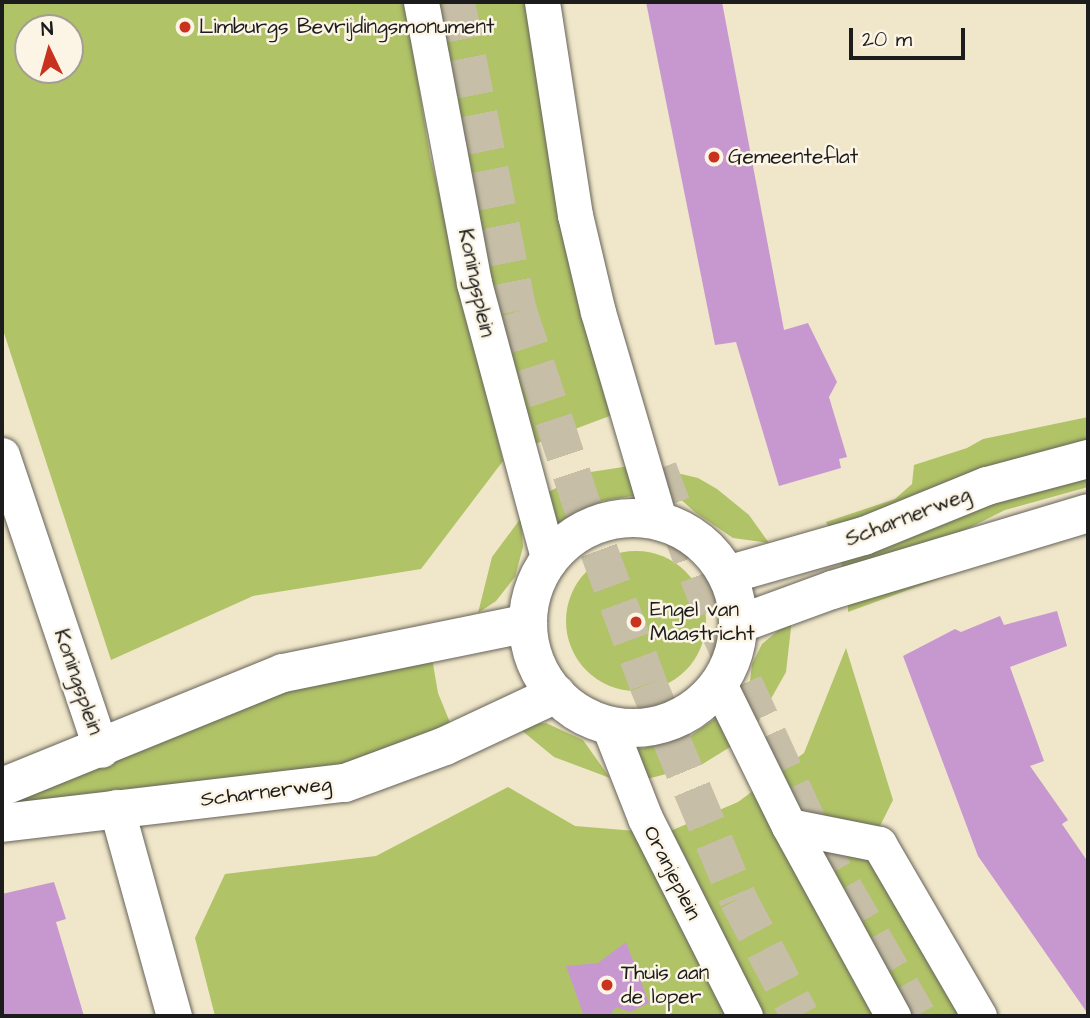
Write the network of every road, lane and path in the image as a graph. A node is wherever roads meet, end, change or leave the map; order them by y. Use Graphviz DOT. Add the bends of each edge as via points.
graph roads {
  1 [pos="421,2"];
  2 [pos="542,2"];
  3 [pos="2,455"];
  4 [pos="1088,459"];
  5 [pos="1088,513"];
  6 [pos="660,522"];
  7 [pos="549,561"];
  8 [pos="727,575"];
  9 [pos="528,623"];
  10 [pos="739,624"];
  11 [pos="719,684"];
  12 [pos="556,694"];
  13 [pos="609,726"];
  14 [pos="101,750"];
  15 [pos="2,787"];
  16 [pos="116,807"];
  17 [pos="2,823"];
  18 [pos="789,826"];
  19 [pos="174,1016"];
  20 [pos="745,1016"];
  21 [pos="894,1016"];
  22 [pos="979,1016"];
  1 -- 7 [label="street, Koningsplein" via="474,282"];
  2 -- 6 [label="street" via="576,215 598,312"];
  3 -- 14 [label="street, Koningsplein"];
  4 -- 8 [label="street, Scharnerweg" via="1007,480 907,522"];
  5 -- 10 [label="street, Scharnerweg" via="822,593"];
  6 -- 7 [label="street" via="629,518 598,524 571,539"];
  6 -- 8 [label="street" via="692,536"];
  7 -- 9 [label="street" via="531,596"];
  8 -- 10 [label="street"];
  9 -- 12 [label="street" via="532,654"];
  9 -- 14 [label="street" via="283,673"];
  10 -- 11 [label="street" via="734,656"];
  11 -- 13 [label="street" via="678,718 645,728"];
  11 -- 18 [label="street"];
  12 -- 13 [label="street" via="580,714"];
  12 -- 16 [label="street, Scharnerweg" via="445,746 345,783 297,792"];
  13 -- 20 [label="street, Oranjeplein" via="645,818"];
  14 -- 15 [label="street"];
  16 -- 17 [label="street, Scharnerweg"];
  16 -- 19 [label="street"];
  18 -- 21 [label="street"];
  18 -- 22 [label="street" via="879,844"];
}
